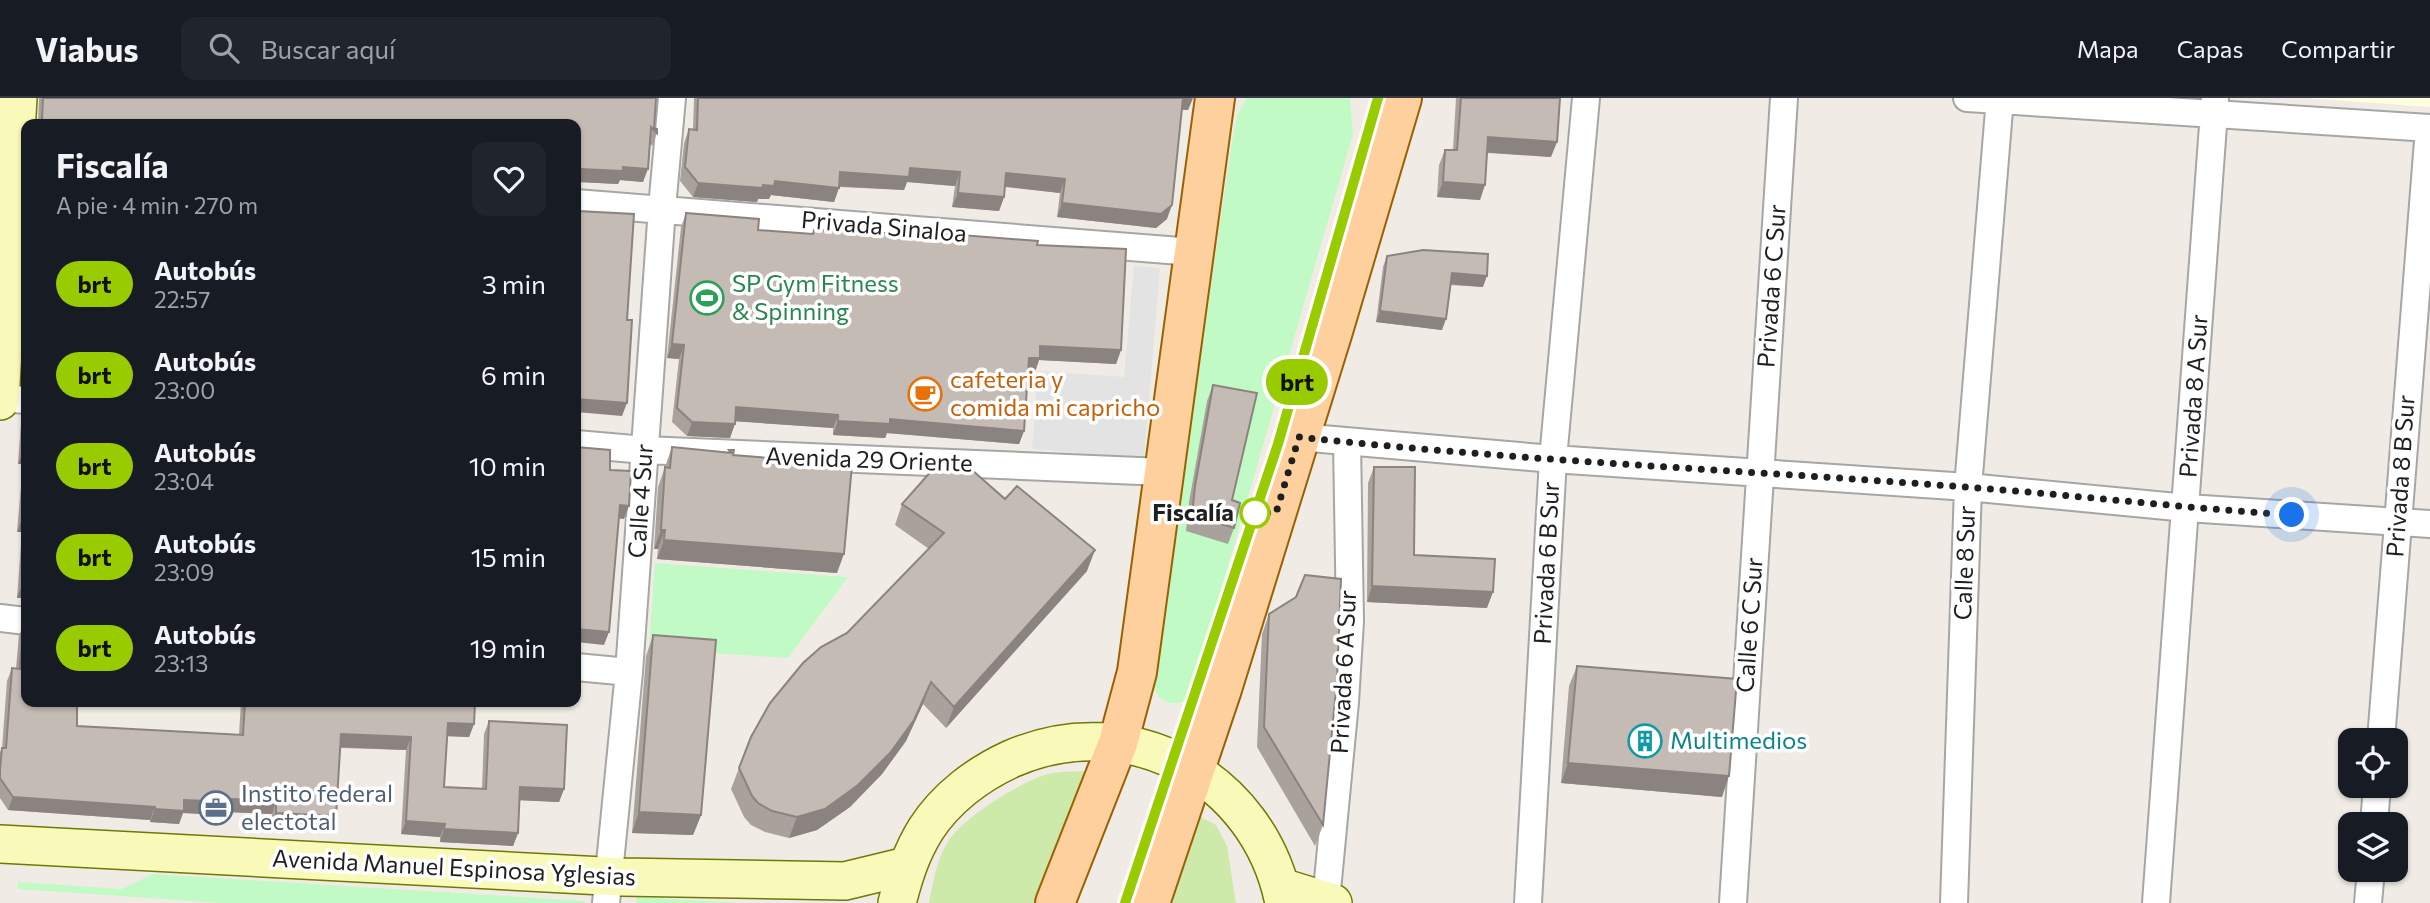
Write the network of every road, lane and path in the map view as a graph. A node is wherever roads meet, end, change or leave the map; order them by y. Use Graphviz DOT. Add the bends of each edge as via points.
graph roads {
  1 [pos="19,98"];
  2 [pos="672,98"];
  3 [pos="1215,98"];
  4 [pos="1402,98"];
  5 [pos="1586,98"];
  6 [pos="1784,98"];
  7 [pos="1966,98"];
  8 [pos="2000,99"];
  9 [pos="2214,106"];
  10 [pos="2429,128"];
  11 [pos="14,176"];
  12 [pos="581,203"];
  13 [pos="662,208"];
  14 [pos="1193,252"];
  15 [pos="0,399"];
  16 [pos="21,400"];
  17 [pos="1299,437"];
  18 [pos="1347,442"];
  19 [pos="581,444"];
  20 [pos="645,450"];
  21 [pos="1553,458"];
  22 [pos="1163,472"];
  23 [pos="1760,473"];
  24 [pos="1968,487"];
  25 [pos="2187,508"];
  26 [pos="2398,522"];
  27 [pos="2430,524"];
  28 [pos="0,618"];
  29 [pos="21,620"];
  30 [pos="581,667"];
  31 [pos="629,671"];
  32 [pos="2382,728"];
  33 [pos="1118,743"];
  34 [pos="1194,770"];
  35 [pos="0,844"];
  36 [pos="906,866"];
  37 [pos="2370,882"];
  38 [pos="607,890"];
  39 [pos="1282,895"];
  40 [pos="1330,902"];
  41 [pos="897,903"];
  42 [pos="1055,903"];
  43 [pos="1150,903"];
  44 [pos="1528,903"];
  45 [pos="1733,903"];
  46 [pos="1954,903"];
  47 [pos="2156,903"];
  48 [pos="2368,903"];
  1 -- 11 [label="main road"];
  2 -- 13 [label="street, Calle 4 Sur"];
  3 -- 14 [label="main road"];
  4 -- 17 [label="main road"];
  5 -- 21 [label="street, Privada 6 B Sur"];
  6 -- 23 [label="street, Privada 6 C Sur"];
  7 -- 8 [label="street"];
  8 -- 9 [label="street"];
  8 -- 24 [label="street, Calle 8 Sur"];
  9 -- 10 [label="street"];
  9 -- 25 [label="street, Privada 8 A Sur"];
  10 -- 26 [label="street, Privada 8 B Sur"];
  11 -- 15 [label="main road"];
  12 -- 13 [label="street, Privada Sinaloa"];
  13 -- 14 [label="street, Privada Sinaloa"];
  13 -- 20 [label="street, Calle 4 Sur"];
  14 -- 22 [label="main road"];
  15 -- 16 [label="street"];
  17 -- 18 [label="street"];
  17 -- 34 [label="main road"];
  18 -- 21 [label="street"];
  18 -- 40 [label="street, Privada 6 A Sur" via="1350,621"];
  19 -- 20 [label="street, Avenida 29 Oriente"];
  20 -- 22 [label="street, Avenida 29 Oriente"];
  20 -- 31 [label="street, Calle 4 Sur"];
  21 -- 23 [label="street"];
  21 -- 44 [label="street, Privada 6 B Sur"];
  22 -- 33 [label="main road" via="1137,672"];
  23 -- 24 [label="street"];
  23 -- 45 [label="street, Calle 6 C Sur"];
  24 -- 25 [label="street"];
  24 -- 46 [label="street, Calle 8 Sur"];
  25 -- 26 [label="street"];
  25 -- 47 [label="street, Privada 8 A Sur"];
  26 -- 27 [label="street"];
  26 -- 32 [label="street, Privada 8 B Sur"];
  28 -- 29 [label="street"];
  30 -- 31 [label="street"];
  31 -- 38 [label="street, Calle 4 Sur"];
  33 -- 34 [label="main road" via="1155,752"];
  33 -- 36 [label="main road" via="1074,742 1031,750 991,768 956,794 934,819"];
  33 -- 42 [label="main road"];
  34 -- 39 [label="main road" via="1223,792 1248,820 1268,852"];
  34 -- 43 [label="main road"];
  35 -- 38 [label="main road, Avenida Manuel Espinosa Yglesias"];
  36 -- 38 [label="main road, Avenida Manuel Espinosa Yglesias" via="845,881"];
  36 -- 41 [label="main road"];
  37 -- 48 [label="street"];
  39 -- 40 [label="main road"];
}
